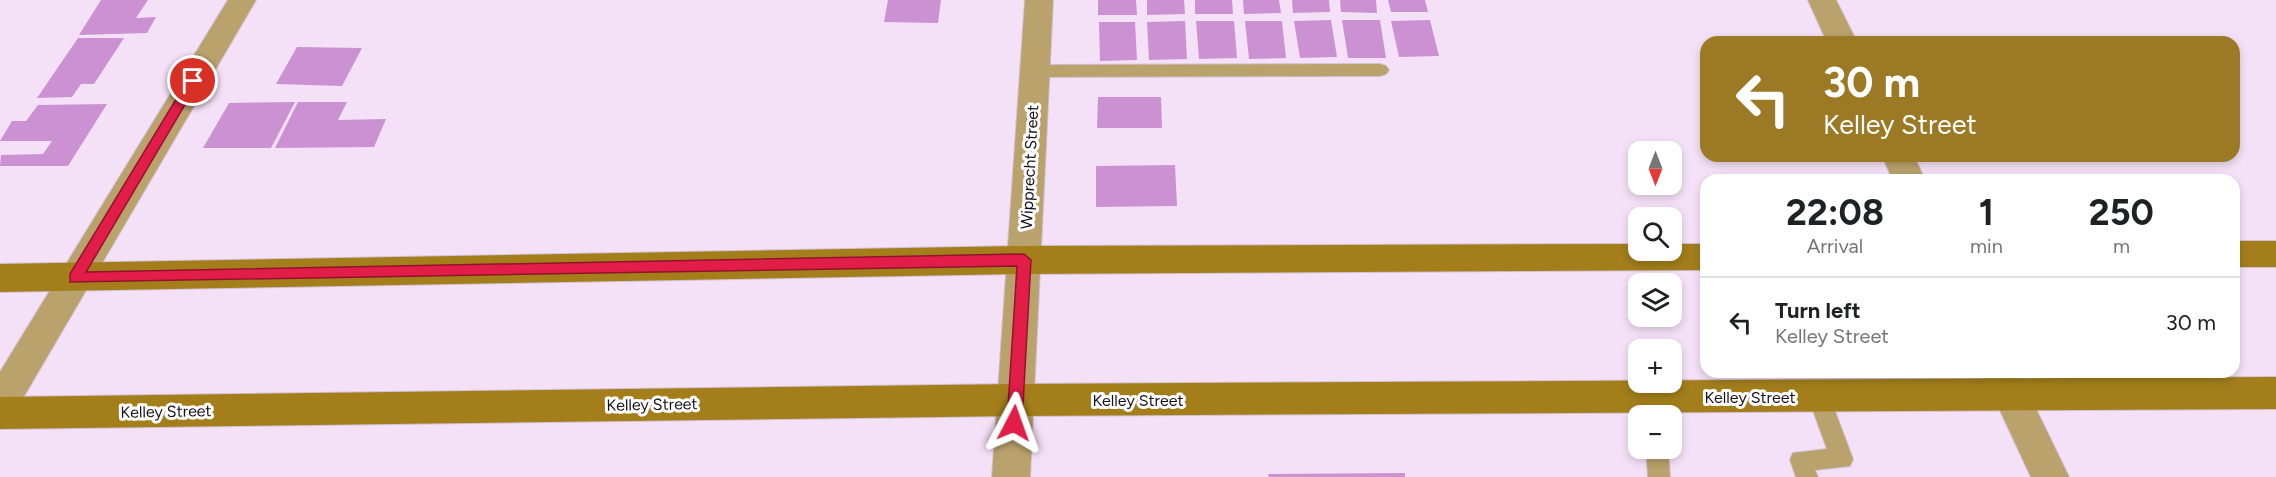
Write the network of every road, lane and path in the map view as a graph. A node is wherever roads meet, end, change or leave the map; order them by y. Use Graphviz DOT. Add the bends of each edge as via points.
graph roads {
  1 [pos="242,0"];
  2 [pos="1039,0"];
  3 [pos="1822,0"];
  4 [pos="1839,36"];
  5 [pos="1380,70"];
  6 [pos="1035,72"];
  7 [pos="2240,254"];
  8 [pos="2276,254"];
  9 [pos="1700,257"];
  10 [pos="1024,260"];
  11 [pos="0,278"];
  12 [pos="75,278"];
  13 [pos="2006,384"];
  14 [pos="2276,393"];
  15 [pos="1819,397"];
  16 [pos="1016,400"];
  17 [pos="0,404"];
  18 [pos="1681,405"];
  19 [pos="1628,407"];
  20 [pos="0,413"];
  21 [pos="1658,459"];
  22 [pos="1011,477"];
  23 [pos="1659,477"];
  24 [pos="1807,477"];
  25 [pos="2050,477"];
  1 -- 12 [label="street"];
  2 -- 6 [label="street, Wipprecht Street"];
  3 -- 4 [label="street"];
  5 -- 6 [label="lane"];
  6 -- 10 [label="street, Wipprecht Street"];
  7 -- 8 [label="main road"];
  9 -- 10 [label="main road"];
  10 -- 12 [label="main road"];
  10 -- 16 [label="street, Wipprecht Street"];
  11 -- 12 [label="main road"];
  12 -- 17 [label="street"];
  13 -- 14 [label="main road, Kelley Street"];
  13 -- 15 [label="main road, Kelley Street"];
  13 -- 25 [label="street"];
  15 -- 18 [label="main road, Kelley Street"];
  15 -- 24 [label="lane" via="1842,459 1801,460"];
  16 -- 19 [label="main road, Kelley Street"];
  16 -- 20 [label="main road, Kelley Street"];
  16 -- 22 [label="street, Wipprecht Street"];
  21 -- 23 [label="lane"];
}
